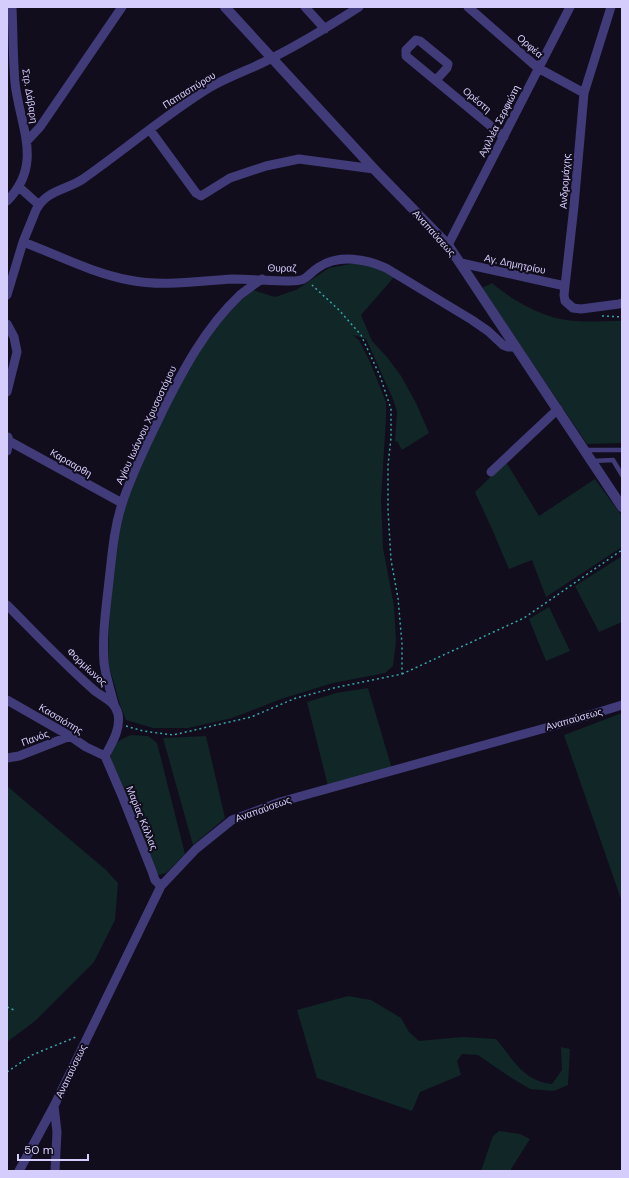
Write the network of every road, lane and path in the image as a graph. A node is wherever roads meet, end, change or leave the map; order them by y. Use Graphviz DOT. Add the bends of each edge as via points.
graph roads {
  1 [pos="12,7"];
  2 [pos="122,7"];
  3 [pos="225,7"];
  4 [pos="305,7"];
  5 [pos="359,7"];
  6 [pos="468,7"];
  7 [pos="570,7"];
  8 [pos="611,7"];
  9 [pos="325,29"];
  10 [pos="272,58"];
  11 [pos="538,68"];
  12 [pos="436,80"];
  13 [pos="584,93"];
  14 [pos="150,130"];
  15 [pos="504,136"];
  16 [pos="27,141"];
  17 [pos="374,169"];
  18 [pos="19,187"];
  19 [pos="8,199"];
  20 [pos="39,205"];
  21 [pos="23,242"];
  22 [pos="448,245"];
  23 [pos="460,263"];
  24 [pos="262,279"];
  25 [pos="305,279"];
  26 [pos="566,286"];
  27 [pos="7,295"];
  28 [pos="622,303"];
  29 [pos="7,324"];
  30 [pos="516,346"];
  31 [pos="7,392"];
  32 [pos="558,409"];
  33 [pos="8,438"];
  34 [pos="585,450"];
  35 [pos="622,450"];
  36 [pos="7,451"];
  37 [pos="592,461"];
  38 [pos="491,472"];
  39 [pos="622,475"];
  40 [pos="122,503"];
  41 [pos="622,504"];
  42 [pos="622,550"];
  43 [pos="7,605"];
  44 [pos="402,674"];
  45 [pos="7,700"];
  46 [pos="114,704"];
  47 [pos="622,705"];
  48 [pos="119,723"];
  49 [pos="70,736"];
  50 [pos="105,756"];
  51 [pos="7,758"];
  52 [pos="161,886"];
  53 [pos="7,1007"];
  54 [pos="14,1010"];
  55 [pos="90,1032"];
  56 [pos="7,1072"];
  57 [pos="54,1106"];
  58 [pos="19,1171"];
  59 [pos="55,1171"];
  1 -- 16 [label="street, Στρ. Δάβαρη" via="15,84"];
  2 -- 16 [label="street" via="40,128"];
  3 -- 10 [label="street, Αναπαύσεως"];
  4 -- 9 [label="street"];
  5 -- 9 [label="street, Παπασπύρου"];
  6 -- 11 [label="street, Ορφέα"];
  7 -- 11 [label="street, Αχιλλέα Σερφιώτη"];
  8 -- 13 [label="street, Ανδρομάχης"];
  9 -- 10 [label="street, Παπασπύρου"];
  10 -- 14 [label="street, Παπασπύρου" via="211,87 174,110"];
  10 -- 17 [label="street, Αναπαύσεως"];
  11 -- 13 [label="street, Ορφέα"];
  11 -- 15 [label="street, Αχιλλέα Σερφιώτη"];
  12 -- 12 [label="street, Ορέστη" via="406,56 406,50 416,40 448,64"];
  12 -- 15 [label="street, Ορέστη"];
  13 -- 26 [label="street, Ανδρομάχης"];
  14 -- 17 [label="street" via="196,193 201,196 230,178 266,166 299,159"];
  14 -- 20 [label="street, Παπασπύρου" via="79,182 46,197"];
  15 -- 22 [label="street, Αχιλλέα Σερφιώτη"];
  16 -- 18 [label="street, Στρ. Δάβαρη" via="26,171"];
  17 -- 22 [label="street, Αναπαύσεως"];
  18 -- 19 [label="street, Στρ. Δάβαρη"];
  18 -- 20 [label="street"];
  20 -- 21 [label="street"];
  21 -- 24 [label="street, Θυραζ" via="90,270 130,280 179,283"];
  21 -- 27 [label="street"];
  22 -- 23 [label="street, Αναπαύσεως"];
  23 -- 26 [label="street, Αγ. Δημητρίου"];
  23 -- 30 [label="street, Αναπαύσεως"];
  24 -- 25 [label="street, Θυραζ"];
  24 -- 40 [label="street, Αγίου Ιωάννου Χρυσοστόμου" via="241,294 214,322 193,354 134,471"];
  25 -- 30 [label="street, Θυραζ" via="319,267 333,262 373,262 472,320 503,345"];
  25 -- 44 [label="path" via="339,310 361,335 380,376 391,409 388,510 391,560 398,598 402,644"];
  26 -- 28 [label="street, Ανδρομάχης" via="565,301 573,308"];
  29 -- 31 [label="street" via="14,337 17,352"];
  30 -- 32 [label="street, Αναπαύσεως"];
  32 -- 34 [label="street, Αναπαύσεως"];
  32 -- 38 [label="street"];
  33 -- 36 [label="street"];
  33 -- 40 [label="street, Καρααρθη"];
  34 -- 35 [label="lane"];
  34 -- 37 [label="street, Αναπαύσεως"];
  37 -- 39 [label="lane" via="613,460"];
  37 -- 41 [label="street, Αναπαύσεως"];
  40 -- 46 [label="street, Αγίου Ιωάννου Χρυσοστόμου" via="113,548 105,622 105,666"];
  42 -- 44 [label="path" via="524,618"];
  43 -- 46 [label="street, Φορμίωνος" via="91,688"];
  44 -- 48 [label="path" via="296,698 251,717 173,735 143,731"];
  45 -- 49 [label="street, Κασσιόπης"];
  46 -- 48 [label="street"];
  47 -- 52 [label="street, Αναπαύσεως" via="280,802 232,820 196,849"];
  48 -- 50 [label="street" via="116,736"];
  49 -- 50 [label="street, Κασσιόπης"];
  49 -- 51 [label="street, Πανός" via="19,756"];
  50 -- 52 [label="street, Μαρίας Κάλλας" via="155,880"];
  52 -- 55 [label="street, Αναπαύσεως"];
  53 -- 54 [label="path"];
  55 -- 56 [label="path" via="32,1055"];
  55 -- 57 [label="street, Αναπαύσεως"];
  57 -- 58 [label="street, Αναπαύσεως"];
  57 -- 59 [label="street" via="57,1132"];
}
